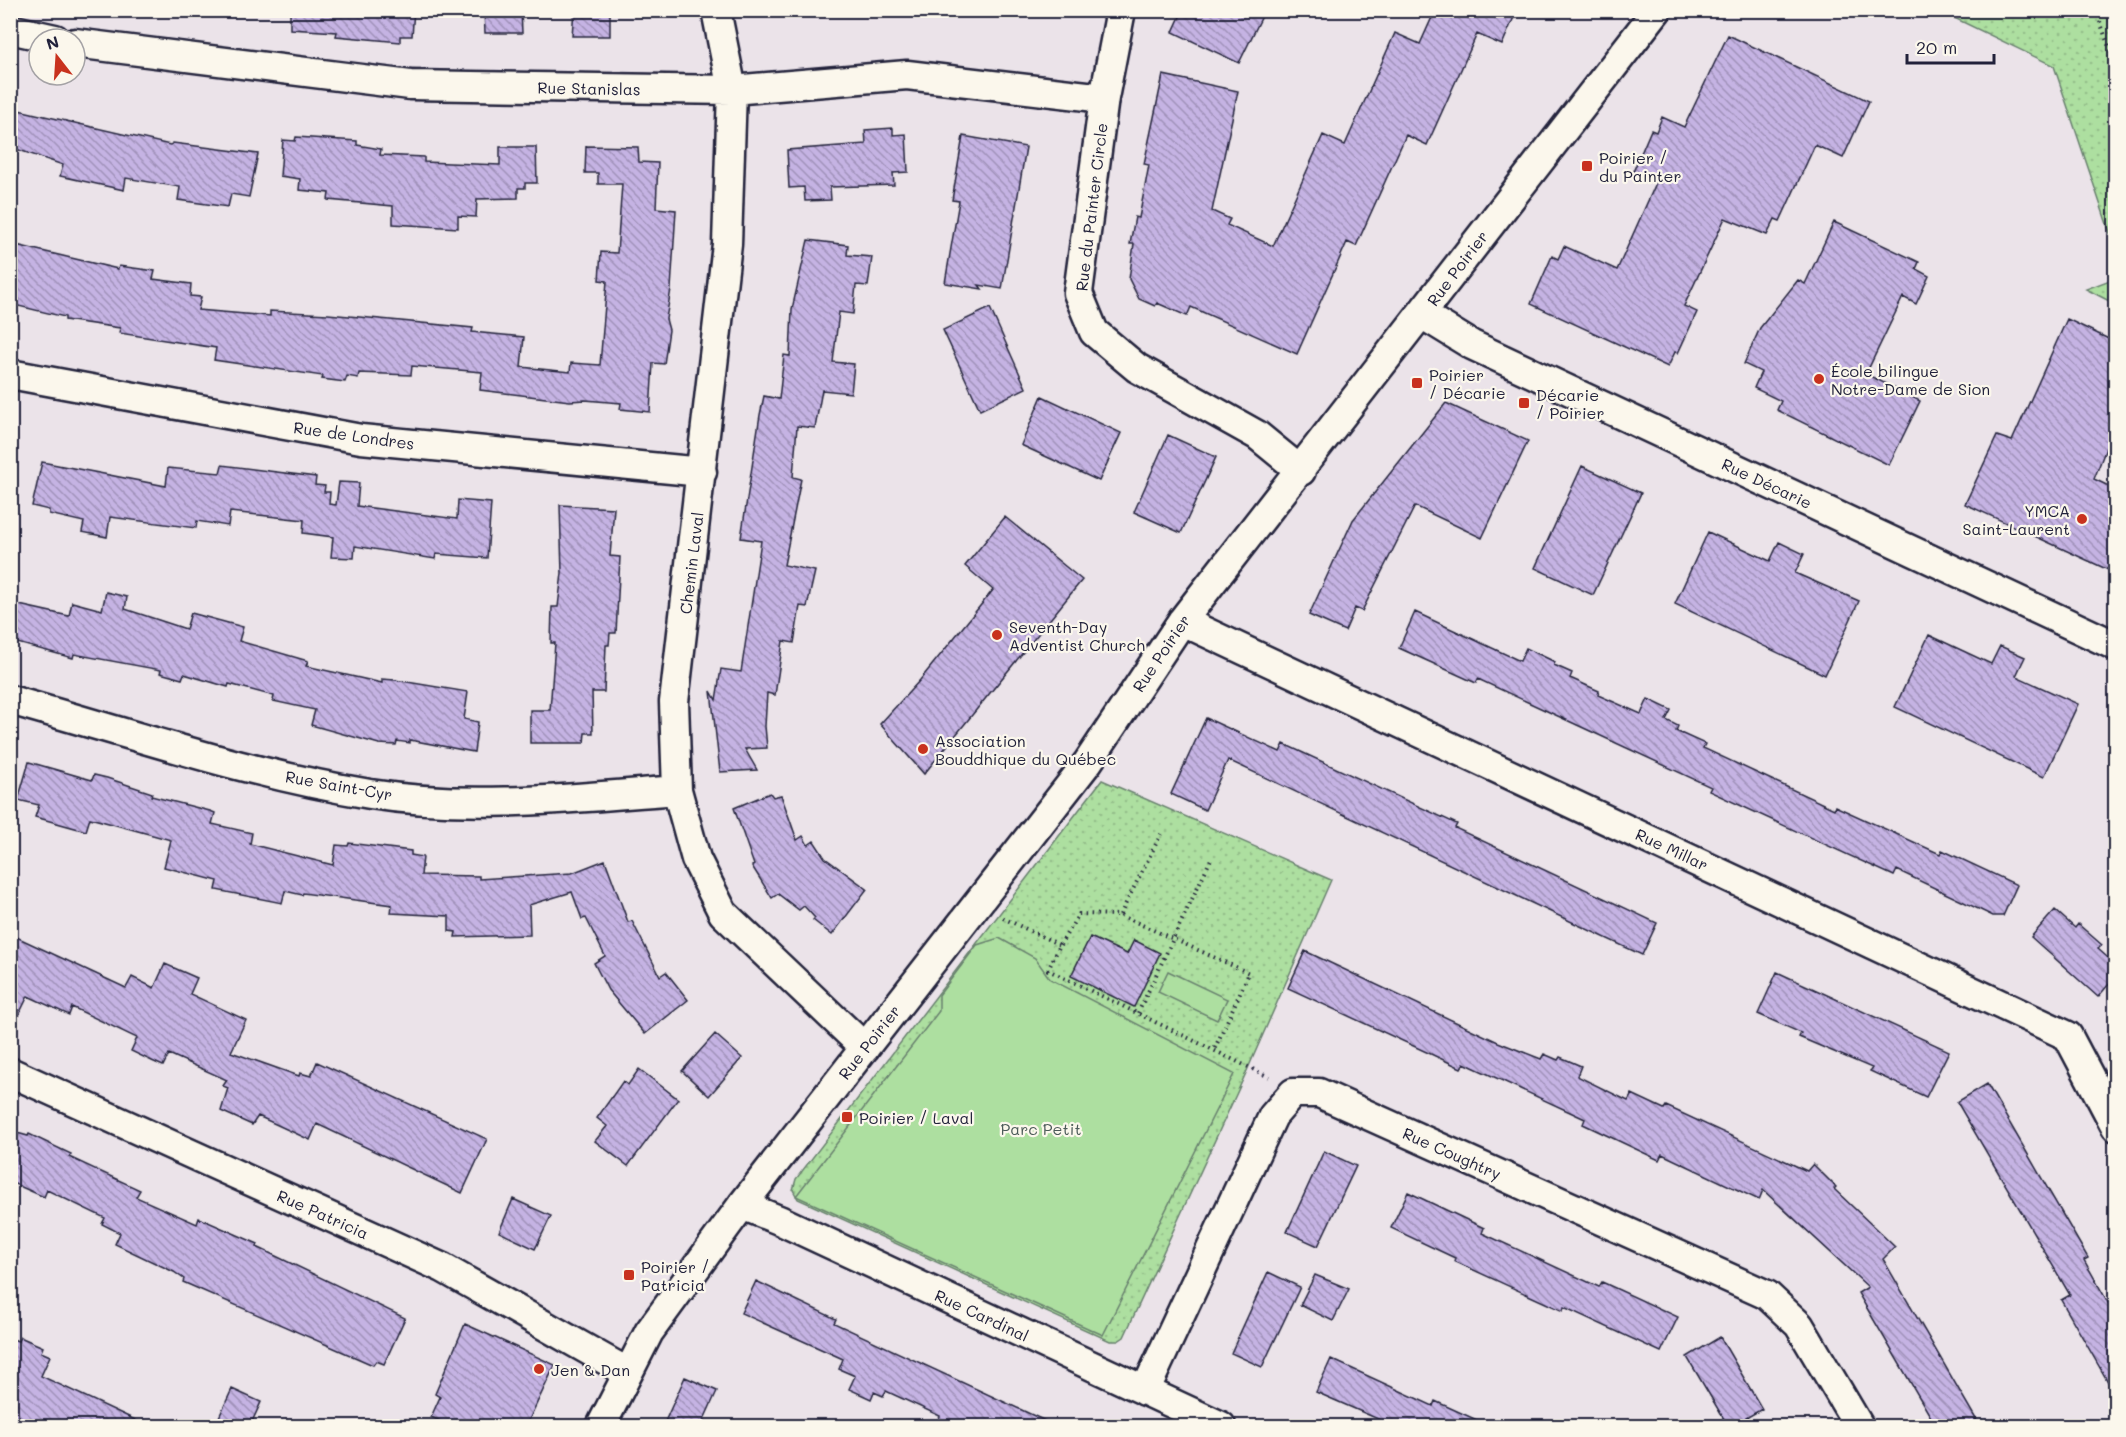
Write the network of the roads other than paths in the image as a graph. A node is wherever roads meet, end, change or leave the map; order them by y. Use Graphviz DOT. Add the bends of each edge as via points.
graph roads {
  1 [pos="716,10"];
  2 [pos="1121,10"];
  3 [pos="1657,10"];
  4 [pos="10,29"];
  5 [pos="27,33"];
  6 [pos="87,45"];
  7 [pos="732,90"];
  8 [pos="1104,98"];
  9 [pos="1423,315"];
  10 [pos="10,375"];
  11 [pos="1301,471"];
  12 [pos="702,472"];
  13 [pos="1182,621"];
  14 [pos="2115,646"];
  15 [pos="10,700"];
  16 [pos="677,790"];
  17 [pos="865,1048"];
  18 [pos="10,1072"];
  19 [pos="2115,1127"];
  20 [pos="742,1205"];
  21 [pos="627,1372"];
  22 [pos="1144,1391"];
  23 [pos="601,1426"];
  24 [pos="1221,1426"];
  25 [pos="1859,1426"];
  1 -- 7 [label="street, Chemin Laval"];
  2 -- 8 [label="street, Rue du Painter Circle"];
  3 -- 9 [label="street, Rue Poirier"];
  4 -- 5 [label="street"];
  6 -- 7 [label="street, Rue Stanislas" via="410,85"];
  7 -- 8 [label="street, Rue Stanislas" via="907,75"];
  7 -- 12 [label="street, Chemin Laval" via="727,244"];
  8 -- 11 [label="street, Rue du Painter Circle" via="1078,293 1094,332 1137,368 1257,435"];
  9 -- 11 [label="street, Rue Poirier"];
  9 -- 14 [label="street, Rue Décarie" via="1472,345"];
  10 -- 12 [label="street, Rue de Londres" via="361,439"];
  11 -- 13 [label="street, Rue Poirier"];
  12 -- 16 [label="street, Chemin Laval" via="674,702"];
  13 -- 17 [label="street, Rue Poirier" via="1088,762"];
  13 -- 19 [label="street, Rue Millar" via="2068,1036"];
  15 -- 16 [label="street, Rue Saint-Cyr" via="215,758 372,794 460,801 566,799"];
  16 -- 17 [label="street, Chemin Laval" via="696,859 723,913"];
  17 -- 20 [label="street, Rue Poirier"];
  18 -- 21 [label="street, Rue Patricia" via="443,1268"];
  20 -- 21 [label="street, Rue Poirier" via="649,1332"];
  20 -- 22 [label="street, Rue Cardinal"];
  21 -- 23 [label="street, Rue Poirier"];
  22 -- 24 [label="street, Rue Cardinal"];
  22 -- 25 [label="street, Rue Coughtry" via="1272,1116 1293,1093 1319,1093 1767,1295 1799,1325"];
}
